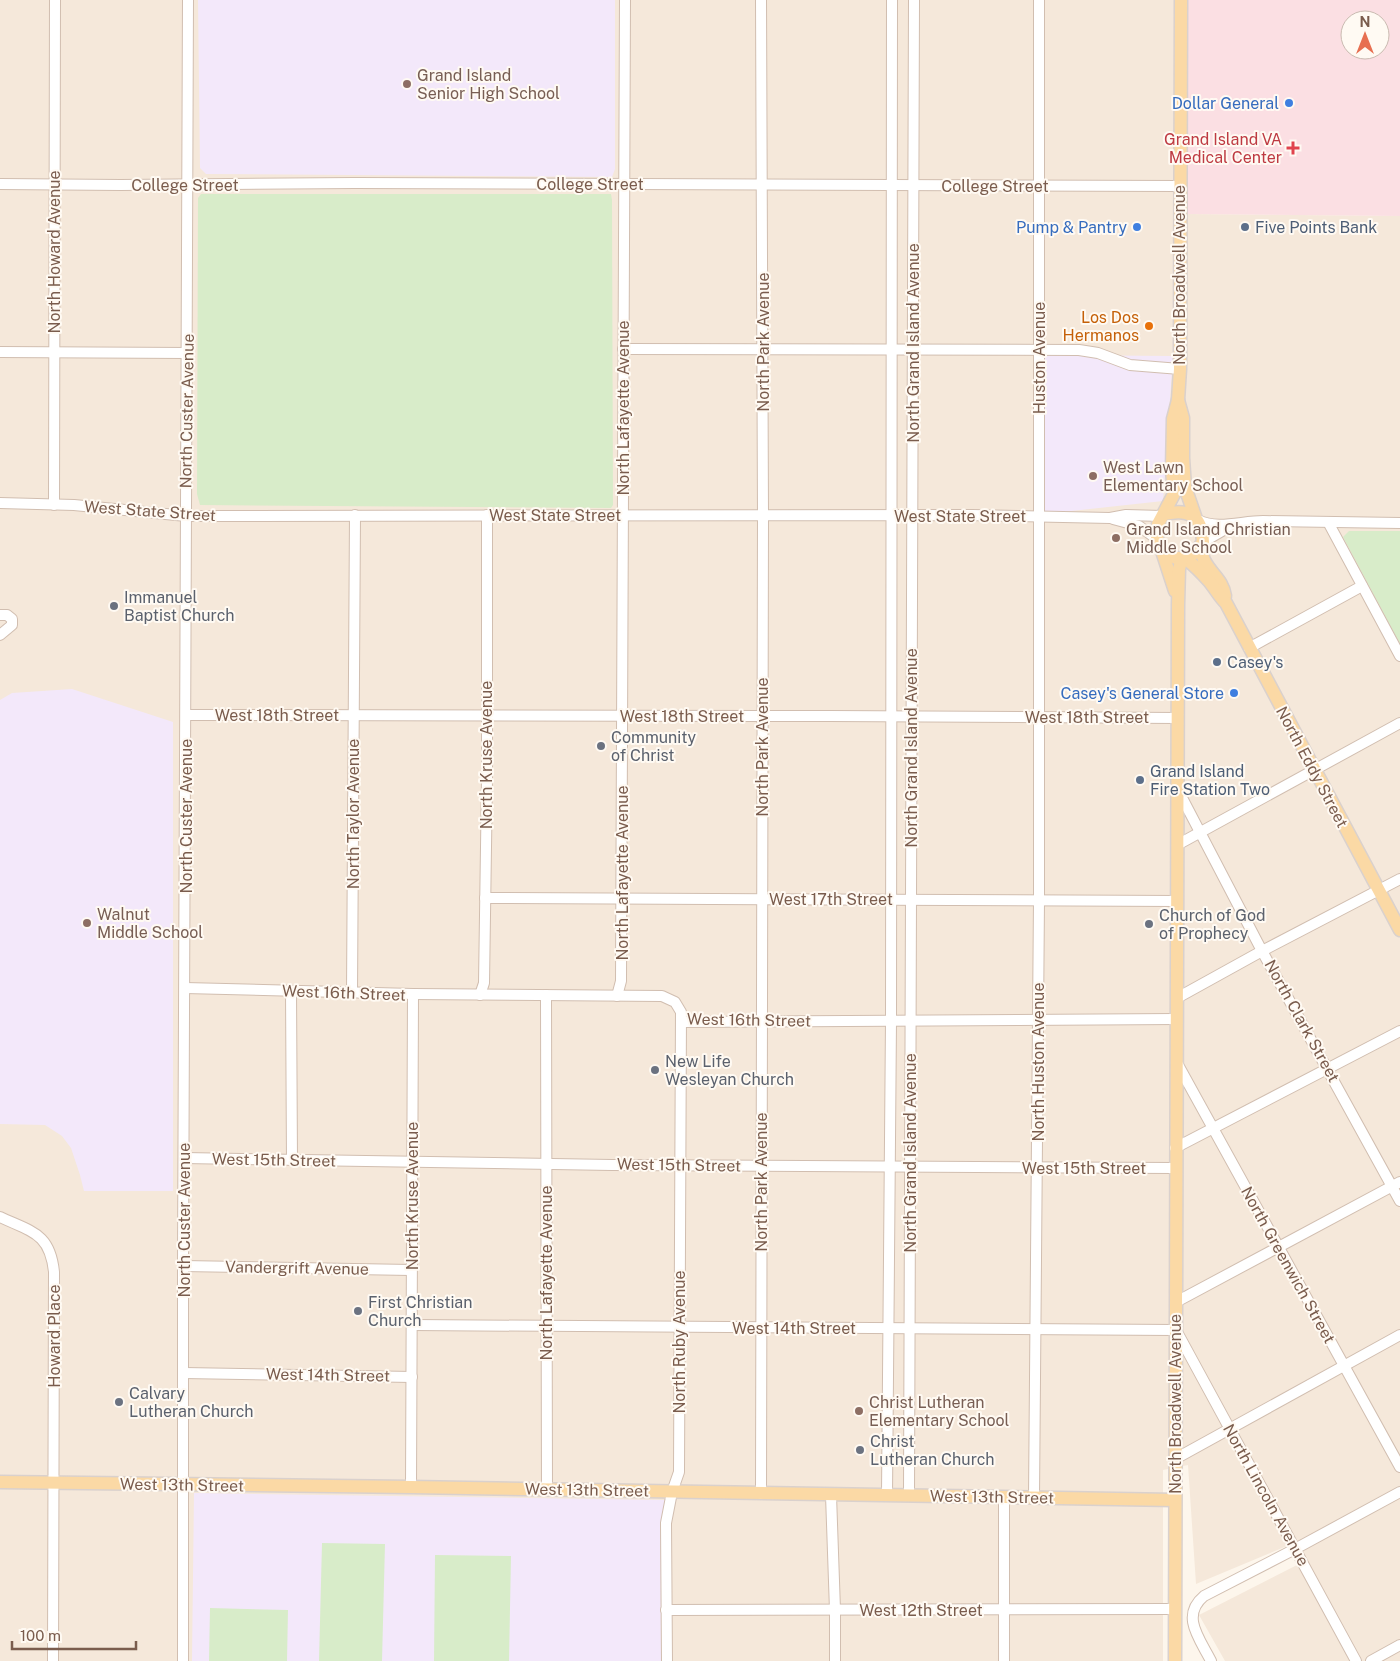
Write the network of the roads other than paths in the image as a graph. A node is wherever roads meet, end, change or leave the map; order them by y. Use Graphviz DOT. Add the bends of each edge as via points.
graph roads {
  1 [pos="55,0"];
  2 [pos="188,0"];
  3 [pos="624,0"];
  4 [pos="761,0"];
  5 [pos="892,0"];
  6 [pos="914,0"];
  7 [pos="1039,0"];
  8 [pos="1181,0"];
  9 [pos="0,184"];
  10 [pos="188,184"];
  11 [pos="624,184"];
  12 [pos="54,185"];
  13 [pos="762,185"];
  14 [pos="892,185"];
  15 [pos="913,185"];
  16 [pos="1039,186"];
  17 [pos="1179,186"];
  18 [pos="623,349"];
  19 [pos="763,350"];
  20 [pos="892,350"];
  21 [pos="914,350"];
  22 [pos="1039,350"];
  23 [pos="0,352"];
  24 [pos="54,352"];
  25 [pos="188,353"];
  26 [pos="1180,368"];
  27 [pos="1178,400"];
  28 [pos="0,504"];
  29 [pos="54,505"];
  30 [pos="355,515"];
  31 [pos="487,515"];
  32 [pos="622,515"];
  33 [pos="763,515"];
  34 [pos="891,515"];
  35 [pos="912,515"];
  36 [pos="1163,515"];
  37 [pos="186,516"];
  38 [pos="1040,516"];
  39 [pos="1110,518"];
  40 [pos="1196,518"];
  41 [pos="1328,522"];
  42 [pos="1400,523"];
  43 [pos="1230,525"];
  44 [pos="1159,543"];
  45 [pos="1202,545"];
  46 [pos="1184,558"];
  47 [pos="1362,586"];
  48 [pos="1226,603"];
  49 [pos="1178,605"];
  50 [pos="0,615"];
  51 [pos="0,635"];
  52 [pos="1249,648"];
  53 [pos="1400,656"];
  54 [pos="186,715"];
  55 [pos="354,715"];
  56 [pos="487,715"];
  57 [pos="623,716"];
  58 [pos="762,716"];
  59 [pos="891,716"];
  60 [pos="911,716"];
  61 [pos="1039,717"];
  62 [pos="1178,718"];
  63 [pos="1400,723"];
  64 [pos="1314,770"];
  65 [pos="1177,788"];
  66 [pos="1200,832"];
  67 [pos="1177,845"];
  68 [pos="1400,879"];
  69 [pos="1379,890"];
  70 [pos="485,898"];
  71 [pos="622,898"];
  72 [pos="762,899"];
  73 [pos="891,899"];
  74 [pos="910,899"];
  75 [pos="1039,900"];
  76 [pos="1177,901"];
  77 [pos="1400,930"];
  78 [pos="1262,951"];
  79 [pos="185,988"];
  80 [pos="291,991"];
  81 [pos="352,993"];
  82 [pos="413,994"];
  83 [pos="480,995"];
  84 [pos="546,995"];
  85 [pos="617,996"];
  86 [pos="1177,998"];
  87 [pos="1177,1019"];
  88 [pos="890,1021"];
  89 [pos="910,1021"];
  90 [pos="1038,1021"];
  91 [pos="681,1022"];
  92 [pos="762,1022"];
  93 [pos="1400,1031"];
  94 [pos="1176,1063"];
  95 [pos="1328,1068"];
  96 [pos="1213,1128"];
  97 [pos="1176,1148"];
  98 [pos="184,1158"];
  99 [pos="292,1160"];
  100 [pos="412,1162"];
  101 [pos="546,1164"];
  102 [pos="680,1166"];
  103 [pos="761,1166"];
  104 [pos="890,1167"];
  105 [pos="910,1167"];
  106 [pos="1037,1168"];
  107 [pos="1175,1168"];
  108 [pos="1396,1184"];
  109 [pos="1400,1201"];
  110 [pos="0,1217"];
  111 [pos="1278,1247"];
  112 [pos="183,1266"];
  113 [pos="411,1270"];
  114 [pos="1176,1302"];
  115 [pos="413,1325"];
  116 [pos="546,1326"];
  117 [pos="679,1328"];
  118 [pos="761,1328"];
  119 [pos="888,1328"];
  120 [pos="909,1328"];
  121 [pos="1036,1328"];
  122 [pos="1176,1330"];
  123 [pos="1400,1336"];
  124 [pos="1344,1366"];
  125 [pos="184,1373"];
  126 [pos="412,1377"];
  127 [pos="1229,1429"];
  128 [pos="1175,1459"];
  129 [pos="1400,1467"];
  130 [pos="0,1482"];
  131 [pos="54,1483"];
  132 [pos="184,1485"];
  133 [pos="411,1487"];
  134 [pos="547,1490"];
  135 [pos="672,1492"];
  136 [pos="1400,1492"];
  137 [pos="760,1494"];
  138 [pos="831,1495"];
  139 [pos="887,1496"];
  140 [pos="909,1496"];
  141 [pos="1004,1497"];
  142 [pos="1034,1498"];
  143 [pos="1174,1500"];
  144 [pos="1296,1549"];
  145 [pos="1175,1609"];
  146 [pos="666,1610"];
  147 [pos="835,1610"];
  148 [pos="1004,1610"];
  149 [pos="1400,1645"];
  150 [pos="54,1661"];
  151 [pos="183,1661"];
  152 [pos="667,1661"];
  153 [pos="835,1661"];
  154 [pos="1004,1661"];
  155 [pos="1175,1661"];
  156 [pos="1211,1661"];
  157 [pos="1356,1661"];
  158 [pos="1371,1661"];
  1 -- 12 [label="street, North Howard Avenue"];
  2 -- 10 [label="street, North Custer Avenue"];
  3 -- 11 [label="street, North Lafayette Avenue"];
  4 -- 13 [label="street, North Park Avenue"];
  5 -- 14 [label="street, North Grand Island Avenue"];
  6 -- 15 [label="street, North Grand Island Avenue"];
  7 -- 16 [label="street, Huston Avenue"];
  8 -- 17 [label="main road, North Broadwell Avenue"];
  9 -- 12 [label="street, College Street"];
  10 -- 11 [label="street, College Street"];
  10 -- 12 [label="street, College Street"];
  10 -- 25 [label="street, North Custer Avenue"];
  11 -- 13 [label="street, College Street"];
  11 -- 18 [label="street, North Lafayette Avenue"];
  12 -- 24 [label="street, North Howard Avenue"];
  13 -- 14 [label="street, College Street"];
  13 -- 19 [label="street, North Park Avenue"];
  14 -- 15 [label="street, College Street"];
  14 -- 20 [label="street, North Grand Island Avenue"];
  15 -- 16 [label="street, College Street"];
  15 -- 21 [label="street, North Grand Island Avenue"];
  16 -- 17 [label="street, College Street"];
  16 -- 22 [label="street, Huston Avenue"];
  17 -- 26 [label="main road, North Broadwell Avenue"];
  18 -- 19 [label="street"];
  18 -- 32 [label="street, North Lafayette Avenue"];
  19 -- 20 [label="street"];
  19 -- 33 [label="street, North Park Avenue"];
  20 -- 21 [label="street"];
  20 -- 34 [label="street, North Grand Island Avenue"];
  21 -- 22 [label="street"];
  21 -- 35 [label="street, North Grand Island Avenue"];
  22 -- 26 [label="street" via="1088,351 1130,365"];
  22 -- 38 [label="street, Huston Avenue"];
  23 -- 24 [label="street"];
  24 -- 25 [label="street"];
  24 -- 29 [label="street, North Howard Avenue"];
  25 -- 37 [label="street, North Custer Avenue"];
  26 -- 27 [label="main road, North Broadwell Avenue"];
  27 -- 36 [label="main road, North Broadwell Avenue" via="1173,419 1174,494"];
  27 -- 40 [label="main road, North Broadwell Avenue" via="1183,418 1185,487"];
  28 -- 29 [label="street, West State Street"];
  29 -- 37 [label="street, West State Street"];
  30 -- 31 [label="street, West State Street"];
  30 -- 37 [label="street, West State Street"];
  30 -- 55 [label="street, North Taylor Avenue"];
  31 -- 32 [label="street, West State Street"];
  31 -- 56 [label="street, North Kruse Avenue"];
  32 -- 33 [label="street, West State Street"];
  32 -- 57 [label="street, North Lafayette Avenue"];
  33 -- 34 [label="street, West State Street"];
  33 -- 58 [label="street, North Park Avenue"];
  34 -- 35 [label="street, West State Street"];
  34 -- 59 [label="street, North Grand Island Avenue"];
  35 -- 38 [label="street, West State Street"];
  35 -- 60 [label="street, North Grand Island Avenue"];
  36 -- 39 [label="street, West State Street"];
  36 -- 40 [label="main road" via="1179,512"];
  36 -- 44 [label="main road" via="1158,524"];
  37 -- 54 [label="street, North Custer Avenue"];
  38 -- 39 [label="street, West State Street"];
  38 -- 61 [label="street, Huston Avenue"];
  39 -- 44 [label="street, West State Street" via="1139,526"];
  40 -- 43 [label="street" via="1211,525"];
  40 -- 45 [label="main road" via="1201,527"];
  41 -- 42 [label="street"];
  41 -- 43 [label="street" via="1248,521"];
  41 -- 47 [label="street"];
  43 -- 45 [label="street"];
  44 -- 46 [label="main road" via="1170,555"];
  44 -- 49 [label="main road, North Broadwell Avenue"];
  45 -- 46 [label="main road"];
  45 -- 48 [label="main road, North Eddy Street" via="1205,562 1220,580"];
  46 -- 48 [label="main road, North Eddy Street" via="1204,575"];
  46 -- 49 [label="main road, North Broadwell Avenue" via="1179,571"];
  47 -- 52 [label="street"];
  47 -- 53 [label="street"];
  48 -- 52 [label="main road, North Eddy Street"];
  49 -- 62 [label="main road, North Broadwell Avenue"];
  50 -- 51 [label="street" via="12,619 12,625"];
  52 -- 64 [label="main road, North Eddy Street"];
  54 -- 55 [label="street, West 18th Street"];
  54 -- 79 [label="street, North Custer Avenue"];
  55 -- 56 [label="street, West 18th Street"];
  55 -- 81 [label="street, North Taylor Avenue"];
  56 -- 57 [label="street, West 18th Street"];
  56 -- 70 [label="street, North Kruse Avenue"];
  57 -- 58 [label="street, West 18th Street"];
  57 -- 71 [label="street, North Lafayette Avenue"];
  58 -- 59 [label="street, West 18th Street"];
  58 -- 72 [label="street, North Park Avenue"];
  59 -- 60 [label="street, West 18th Street"];
  59 -- 73 [label="street, North Grand Island Avenue"];
  60 -- 61 [label="street, West 18th Street"];
  60 -- 74 [label="street, North Grand Island Avenue"];
  61 -- 62 [label="street, West 18th Street"];
  61 -- 75 [label="street, North Huston Avenue"];
  62 -- 65 [label="main road, North Broadwell Avenue"];
  63 -- 64 [label="street"];
  64 -- 66 [label="street"];
  64 -- 69 [label="main road, North Eddy Street"];
  65 -- 66 [label="street, North Clark Street"];
  65 -- 67 [label="main road, North Broadwell Avenue"];
  66 -- 67 [label="street"];
  66 -- 78 [label="street, North Clark Street"];
  67 -- 76 [label="main road, North Broadwell Avenue"];
  68 -- 69 [label="street"];
  69 -- 77 [label="main road, North Eddy Street"];
  69 -- 78 [label="street"];
  70 -- 71 [label="street, West 17th Street"];
  70 -- 83 [label="street, North Kruse Avenue" via="484,983"];
  71 -- 72 [label="street, West 17th Street"];
  71 -- 85 [label="street, North Lafayette Avenue" via="621,981"];
  72 -- 73 [label="street, West 17th Street"];
  72 -- 92 [label="street, North Park Avenue"];
  73 -- 74 [label="street, West 17th Street"];
  73 -- 88 [label="street, North Grand Island Avenue"];
  74 -- 75 [label="street, West 17th Street"];
  74 -- 89 [label="street, North Grand Island Avenue"];
  75 -- 76 [label="street, West 17th Street"];
  75 -- 90 [label="street, North Huston Avenue"];
  76 -- 86 [label="main road, North Broadwell Avenue"];
  78 -- 86 [label="street"];
  78 -- 95 [label="street, North Clark Street"];
  79 -- 80 [label="street, West 16th Street"];
  79 -- 98 [label="street, North Custer Avenue"];
  80 -- 81 [label="street, West 16th Street"];
  80 -- 99 [label="street"];
  81 -- 82 [label="street, West 16th Street"];
  82 -- 83 [label="street, West 16th Street"];
  82 -- 100 [label="street, North Kruse Avenue"];
  83 -- 84 [label="street, West 16th Street"];
  84 -- 85 [label="street, West 16th Street"];
  84 -- 101 [label="street, North Lafayette Avenue"];
  85 -- 91 [label="street, West 16th Street" via="662,996 676,1002"];
  86 -- 87 [label="main road, North Broadwell Avenue"];
  87 -- 90 [label="street, West 16th Street"];
  87 -- 94 [label="main road, North Broadwell Avenue"];
  88 -- 89 [label="street, West 16th Street"];
  88 -- 92 [label="street, West 16th Street"];
  88 -- 104 [label="street, North Grand Island Avenue"];
  89 -- 90 [label="street, West 16th Street"];
  89 -- 105 [label="street, North Grand Island Avenue"];
  90 -- 106 [label="street, North Huston Avenue"];
  91 -- 92 [label="street, West 16th Street"];
  91 -- 102 [label="street, North Ruby Avenue"];
  92 -- 103 [label="street, North Park Avenue"];
  93 -- 95 [label="street"];
  94 -- 96 [label="street, North Greenwich Street"];
  94 -- 97 [label="main road, North Broadwell Avenue"];
  95 -- 96 [label="street"];
  95 -- 108 [label="street, North Clark Street"];
  96 -- 97 [label="street"];
  96 -- 111 [label="street, North Greenwich Street"];
  97 -- 107 [label="main road, North Broadwell Avenue"];
  98 -- 99 [label="street, West 15th Street"];
  98 -- 112 [label="street, North Custer Avenue"];
  99 -- 100 [label="street, West 15th Street"];
  100 -- 101 [label="street, West 15th Street"];
  100 -- 113 [label="street, North Kruse Avenue"];
  101 -- 102 [label="street, West 15th Street"];
  101 -- 116 [label="street, North Lafayette Avenue"];
  102 -- 103 [label="street, West 15th Street"];
  102 -- 117 [label="street, North Ruby Avenue"];
  103 -- 104 [label="street, West 15th Street"];
  103 -- 118 [label="street, North Park Avenue"];
  104 -- 105 [label="street, West 15th Street"];
  104 -- 119 [label="street, North Grand Island Avenue"];
  105 -- 106 [label="street, West 15th Street"];
  105 -- 120 [label="street, North Grand Island Avenue"];
  106 -- 107 [label="street, West 15th Street"];
  106 -- 121 [label="street, North Huston Avenue"];
  107 -- 114 [label="main road, North Broadwell Avenue"];
  108 -- 109 [label="street, North Clark Street"];
  108 -- 111 [label="street"];
  110 -- 131 [label="street, Howard Place" via="44,1240 53,1258"];
  111 -- 114 [label="street"];
  111 -- 124 [label="street, North Greenwich Street"];
  112 -- 113 [label="street, Vandergrift Avenue"];
  112 -- 125 [label="street, North Custer Avenue"];
  113 -- 115 [label="street, North Kruse Avenue"];
  114 -- 122 [label="main road, North Broadwell Avenue"];
  115 -- 116 [label="street, West 14th Street"];
  115 -- 126 [label="street, North Kruse Avenue"];
  116 -- 117 [label="street, West 14th Street"];
  116 -- 134 [label="street, North Lafayette Avenue"];
  117 -- 118 [label="street, West 14th Street"];
  117 -- 135 [label="street, North Ruby Avenue" via="679,1472"];
  118 -- 119 [label="street, West 14th Street"];
  118 -- 137 [label="street, North Park Avenue"];
  119 -- 120 [label="street, West 14th Street"];
  119 -- 139 [label="street, North Grand Island Avenue"];
  120 -- 121 [label="street, West 14th Street"];
  120 -- 140 [label="street, North Grand Island Avenue"];
  121 -- 122 [label="street, West 14th Street"];
  121 -- 142 [label="street, North Huston Avenue"];
  122 -- 127 [label="street, North Lincoln Avenue"];
  122 -- 128 [label="main road, North Broadwell Avenue"];
  123 -- 124 [label="street"];
  124 -- 127 [label="street"];
  124 -- 129 [label="street, North Greenwich Street"];
  125 -- 126 [label="street, West 14th Street"];
  125 -- 132 [label="street, North Custer Avenue"];
  126 -- 133 [label="street, North Kruse Avenue"];
  127 -- 128 [label="street"];
  127 -- 144 [label="street, North Lincoln Avenue"];
  128 -- 143 [label="main road, North Broadwell Avenue"];
  130 -- 131 [label="main road, West 13th Street"];
  131 -- 132 [label="main road, West 13th Street"];
  131 -- 150 [label="street"];
  132 -- 133 [label="main road, West 13th Street"];
  132 -- 151 [label="street, North Custer Avenue"];
  133 -- 134 [label="main road, West 13th Street"];
  134 -- 135 [label="main road, West 13th Street"];
  135 -- 137 [label="main road, West 13th Street"];
  135 -- 146 [label="street, North Ruby Avenue" via="666,1523"];
  136 -- 144 [label="street"];
  137 -- 138 [label="main road, West 13th Street"];
  138 -- 139 [label="main road, West 13th Street"];
  138 -- 147 [label="street"];
  139 -- 140 [label="main road, West 13th Street"];
  140 -- 141 [label="main road, West 13th Street"];
  141 -- 142 [label="main road, West 13th Street"];
  141 -- 148 [label="street"];
  142 -- 143 [label="main road, West 13th Street"];
  143 -- 145 [label="main road, North Broadwell Avenue"];
  144 -- 156 [label="street" via="1204,1596 1194,1608 1194,1628"];
  144 -- 157 [label="street, North Lincoln Avenue"];
  145 -- 148 [label="street, West 12th Street"];
  145 -- 155 [label="main road, North Broadwell Avenue"];
  146 -- 147 [label="street, West 12th Street"];
  146 -- 152 [label="street, North Ruby Avenue"];
  147 -- 148 [label="street, West 12th Street"];
  147 -- 153 [label="street"];
  148 -- 154 [label="street"];
  149 -- 158 [label="street"];
}
